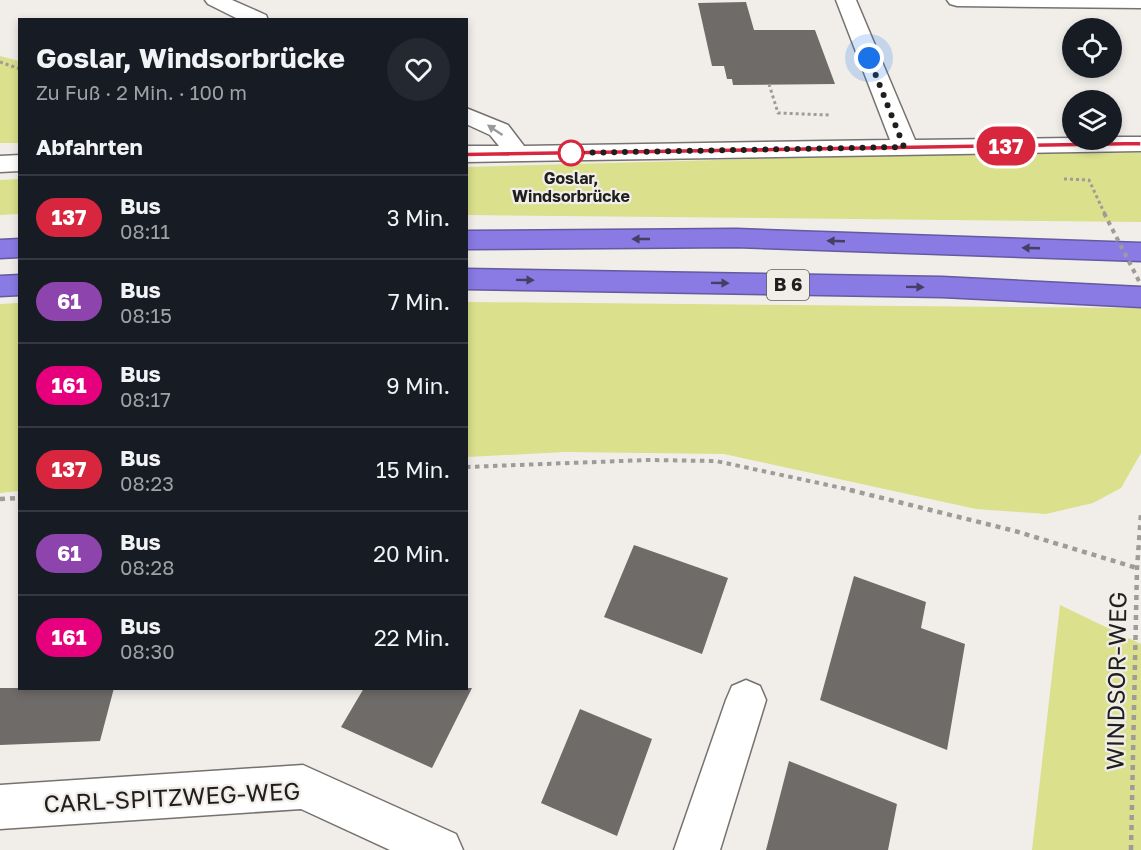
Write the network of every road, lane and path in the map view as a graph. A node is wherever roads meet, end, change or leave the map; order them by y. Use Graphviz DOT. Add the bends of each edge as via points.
graph roads {
  1 [pos="215,0"];
  2 [pos="846,0"];
  3 [pos="957,0"];
  4 [pos="1141,2"];
  5 [pos="254,18"];
  6 [pos="0,62"];
  7 [pos="18,68"];
  8 [pos="769,84"];
  9 [pos="468,116"];
  10 [pos="892,116"];
  11 [pos="1141,144"];
  12 [pos="904,147"];
  13 [pos="517,153"];
  14 [pos="468,154"];
  15 [pos="18,163"];
  16 [pos="0,164"];
  17 [pos="1101,206"];
  18 [pos="468,240"];
  19 [pos="18,248"];
  20 [pos="0,249"];
  21 [pos="1141,252"];
  22 [pos="468,279"];
  23 [pos="18,285"];
  24 [pos="1141,285"];
  25 [pos="0,286"];
  26 [pos="1141,297"];
  27 [pos="468,467"];
  28 [pos="18,498"];
  29 [pos="0,499"];
  30 [pos="1141,514"];
  31 [pos="1137,568"];
  32 [pos="1139,652"];
  33 [pos="746,700"];
  34 [pos="0,807"];
  35 [pos="440,850"];
  36 [pos="697,850"];
  37 [pos="1131,850"];
  1 -- 5 [label="street"];
  2 -- 10 [label="street"];
  3 -- 4 [label="street"];
  6 -- 7 [label="path"];
  8 -- 10 [label="path" via="778,113"];
  13 -- 9 [label="street, one-way" via="499,130"];
  10 -- 12 [label="street"];
  11 -- 12 [label="street"];
  12 -- 13 [label="street"];
  13 -- 14 [label="street"];
  15 -- 16 [label="street"];
  17 -- 24 [label="path, bridge"];
  21 -- 18 [label="highway, one-way" via="736,238"];
  19 -- 20 [label="highway"];
  22 -- 26 [label="highway, B 6, one-way" via="942,287"];
  23 -- 25 [label="highway"];
  27 -- 31 [label="path" via="716,461 808,479 1004,528"];
  28 -- 29 [label="path"];
  30 -- 31 [label="path, WINDSOR-WEG"];
  31 -- 32 [label="path, WINDSOR-WEG"];
  32 -- 37 [label="path, WINDSOR-WEG"];
  33 -- 36 [label="street"];
  34 -- 35 [label="street, CARL-SPITZWEG-WEG" via="303,787"];
}
